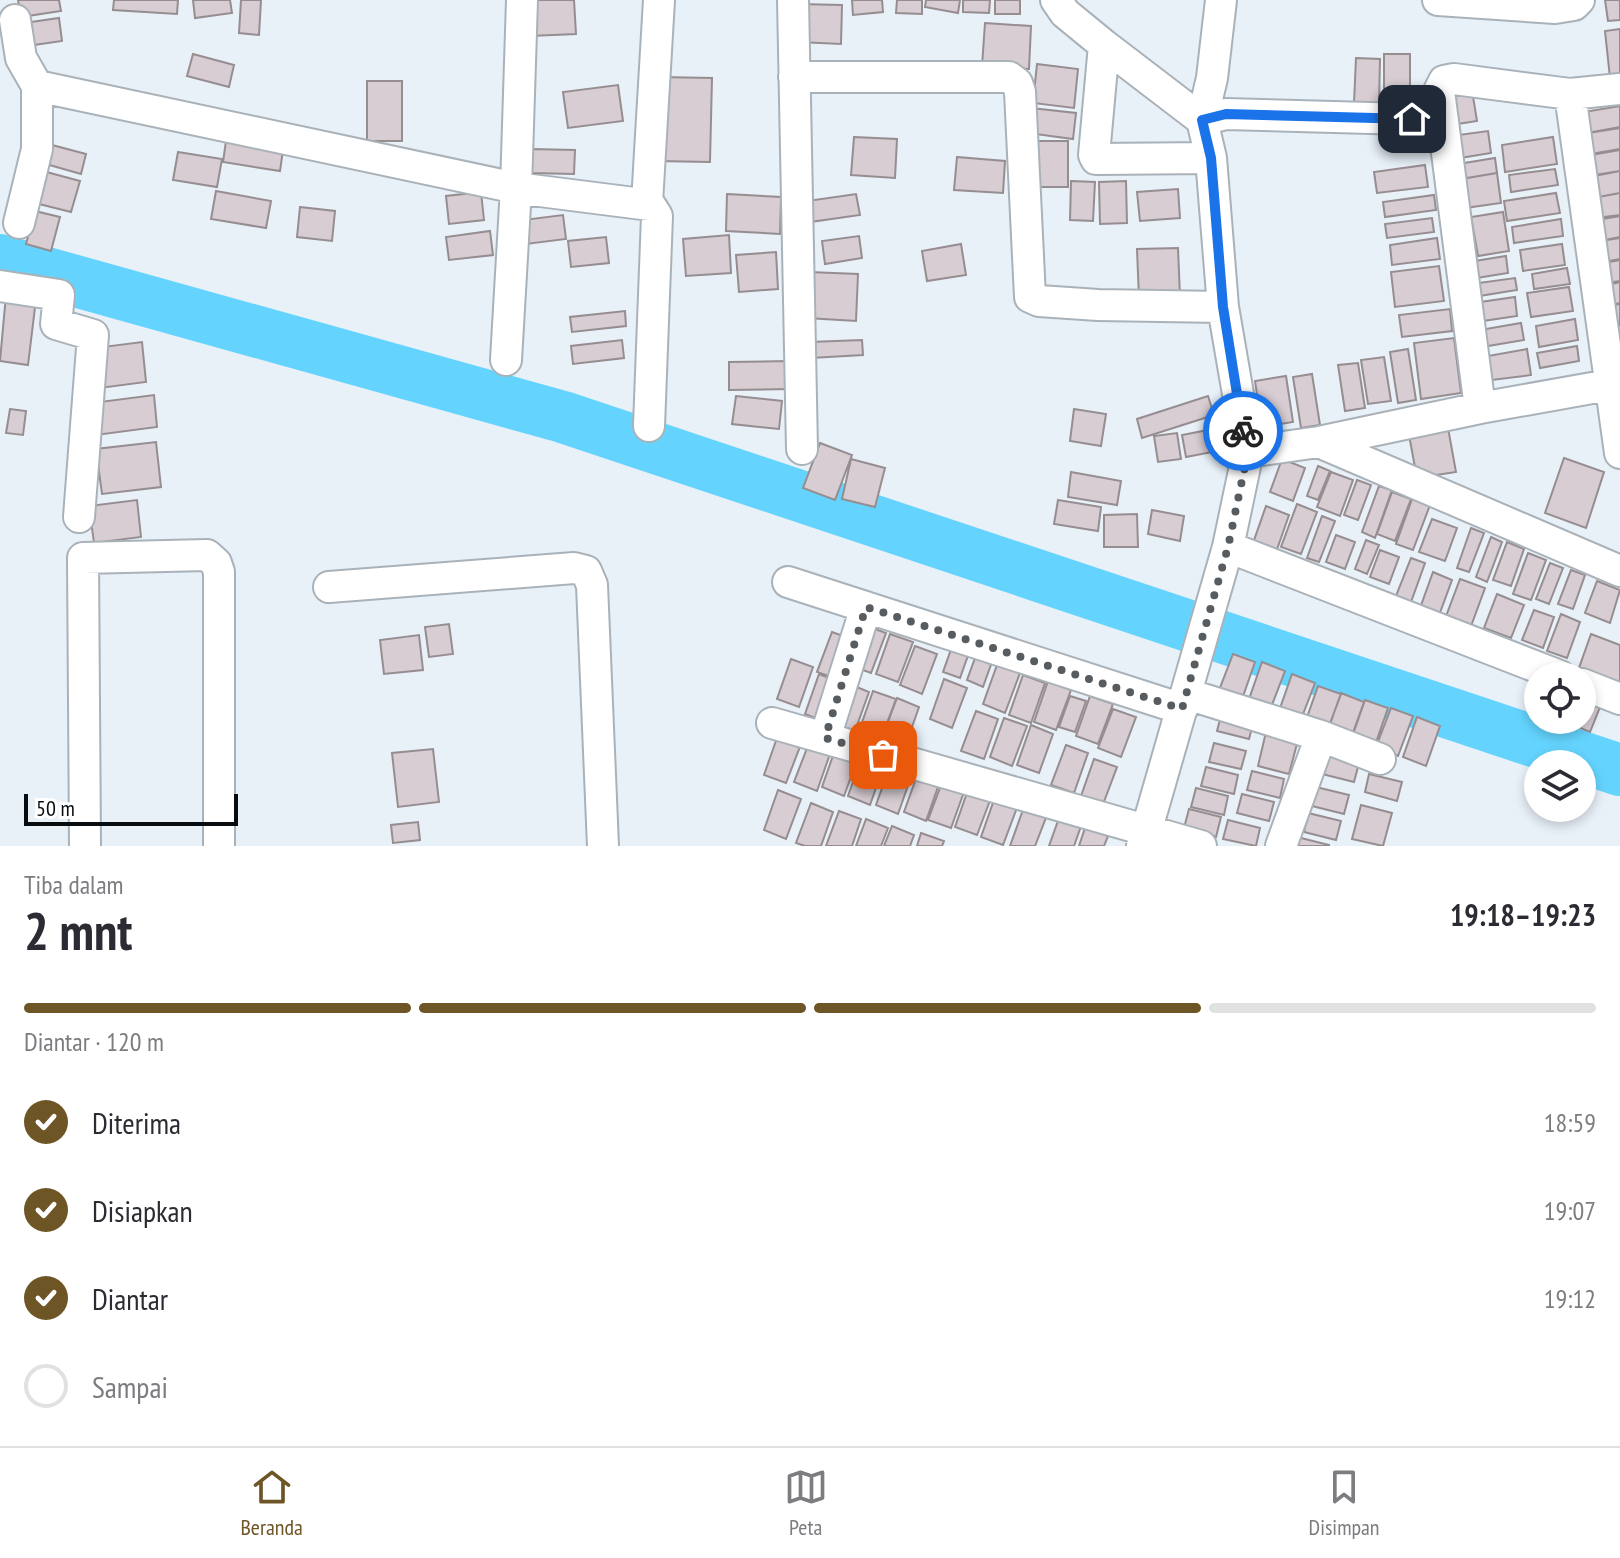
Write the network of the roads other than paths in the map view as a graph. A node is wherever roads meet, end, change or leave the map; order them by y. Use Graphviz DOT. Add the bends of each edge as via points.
graph roads {
  1 [pos="522,0"];
  2 [pos="659,0"];
  3 [pos="793,0"];
  4 [pos="1056,0"];
  5 [pos="1221,0"];
  6 [pos="1438,0"];
  7 [pos="1579,0"];
  8 [pos="9,16"];
  9 [pos="1104,45"];
  10 [pos="794,77"];
  11 [pos="37,86"];
  12 [pos="1620,89"];
  13 [pos="1570,94"];
  14 [pos="1202,120"];
  15 [pos="1443,120"];
  16 [pos="1211,158"];
  17 [pos="516,188"];
  18 [pos="647,203"];
  19 [pos="19,223"];
  20 [pos="0,286"];
  21 [pos="1223,307"];
  22 [pos="506,360"];
  23 [pos="1615,384"];
  24 [pos="1480,408"];
  25 [pos="649,426"];
  26 [pos="1319,442"];
  27 [pos="802,449"];
  28 [pos="1248,452"];
  29 [pos="1620,453"];
  30 [pos="79,517"];
  31 [pos="1228,547"];
  32 [pos="1620,571"];
  33 [pos="788,582"];
  34 [pos="329,587"];
  35 [pos="866,607"];
  36 [pos="1524,662"];
  37 [pos="1596,690"];
  38 [pos="1620,699"];
  39 [pos="1184,701"];
  40 [pos="772,723"];
  41 [pos="1321,736"];
  42 [pos="825,738"];
  43 [pos="1380,759"];
  44 [pos="1144,838"];
  45 [pos="85,846"];
  46 [pos="219,846"];
  47 [pos="603,846"];
  48 [pos="1201,846"];
  49 [pos="1281,846"];
  1 -- 17 [label="street"];
  2 -- 18 [label="street"];
  3 -- 10 [label="street"];
  4 -- 9 [label="street"];
  5 -- 14 [label="street"];
  6 -- 7 [label="street" via="1555,8"];
  8 -- 11 [label="street" via="21,58"];
  9 -- 14 [label="street"];
  9 -- 16 [label="street" via="1096,159"];
  10 -- 21 [label="street" via="1009,77 1020,92 1030,297 1098,305"];
  10 -- 27 [label="street"];
  11 -- 17 [label="street"];
  11 -- 19 [label="street" via="37,149"];
  12 -- 13 [label="street"];
  13 -- 15 [label="street" via="1444,81 1439,91"];
  13 -- 23 [label="street"];
  14 -- 15 [label="street" via="1226,114"];
  14 -- 16 [label="street"];
  15 -- 24 [label="street"];
  16 -- 21 [label="street"];
  17 -- 18 [label="street"];
  17 -- 22 [label="street"];
  18 -- 25 [label="street" via="657,216"];
  20 -- 30 [label="street" via="59,295 56,324 93,335"];
  21 -- 28 [label="street"];
  23 -- 24 [label="street"];
  23 -- 29 [label="street"];
  24 -- 26 [label="street"];
  26 -- 28 [label="street"];
  26 -- 32 [label="street"];
  28 -- 31 [label="street"];
  31 -- 36 [label="street"];
  31 -- 39 [label="street"];
  33 -- 35 [label="street"];
  34 -- 47 [label="street" via="586,571 592,585"];
  35 -- 39 [label="street"];
  35 -- 42 [label="street"];
  37 -- 38 [label="street"];
  39 -- 41 [label="street"];
  39 -- 44 [label="street"];
  40 -- 42 [label="street"];
  41 -- 43 [label="street"];
  41 -- 49 [label="street"];
  42 -- 44 [label="street"];
  44 -- 48 [label="street"];
  45 -- 46 [label="street" via="83,558 207,555 219,572"];
}
